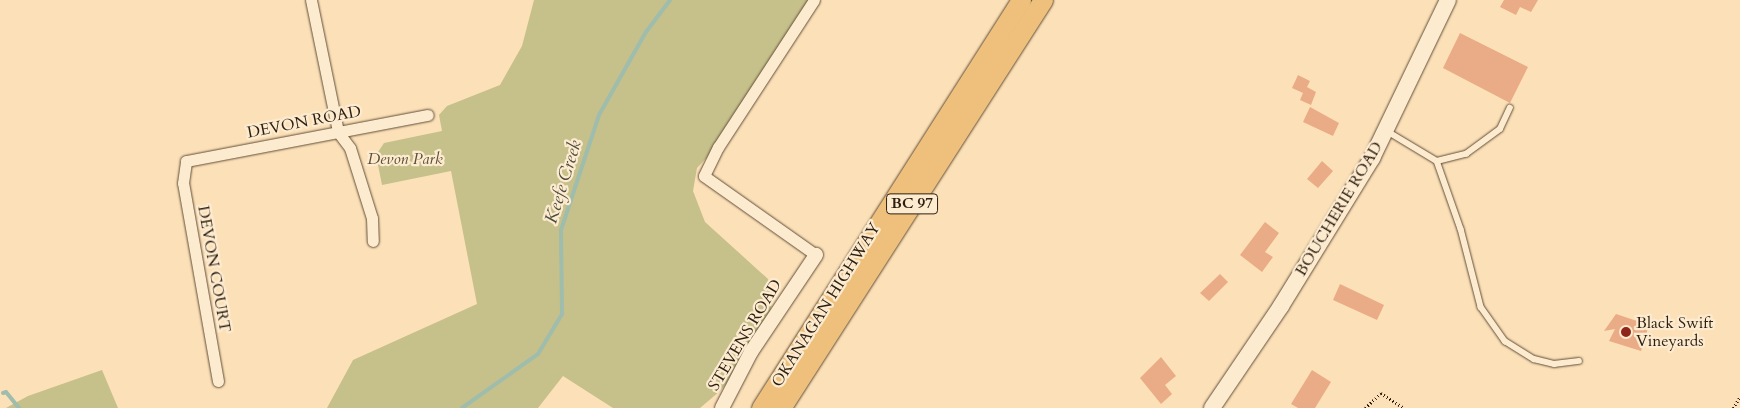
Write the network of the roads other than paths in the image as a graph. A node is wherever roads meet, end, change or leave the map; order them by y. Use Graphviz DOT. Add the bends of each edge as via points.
graph roads {
  1 [pos="311,0"];
  2 [pos="814,0"];
  3 [pos="1021,0"];
  4 [pos="1044,0"];
  5 [pos="1448,0"];
  6 [pos="1510,108"];
  7 [pos="428,115"];
  8 [pos="1385,130"];
  9 [pos="338,132"];
  10 [pos="186,161"];
  11 [pos="1437,162"];
  12 [pos="372,241"];
  13 [pos="816,255"];
  14 [pos="1579,361"];
  15 [pos="218,381"];
  16 [pos="722,408"];
  17 [pos="761,408"];
  18 [pos="781,408"];
  19 [pos="1212,408"];
  1 -- 9 [label="street"];
  2 -- 13 [label="street" via="718,147 704,176"];
  3 -- 17 [label="highway, OKANAGAN HIGHWAY / BC 97"];
  4 -- 18 [label="highway, OKANAGAN HIGHWAY / BC 97"];
  5 -- 8 [label="main road, BOUCHERIE ROAD"];
  6 -- 11 [label="lane" via="1500,129 1466,154"];
  7 -- 9 [label="street, DEVON ROAD"];
  8 -- 11 [label="lane"];
  8 -- 19 [label="main road, BOUCHERIE ROAD" via="1372,158 1281,306"];
  9 -- 10 [label="street, DEVON ROAD"];
  9 -- 12 [label="street" via="353,156 372,218"];
  10 -- 15 [label="street, DEVON COURT" via="183,183"];
  11 -- 14 [label="lane" via="1462,229 1481,307 1506,341 1534,359 1554,364"];
  13 -- 16 [label="street, STEVENS ROAD" via="751,352"];
}
